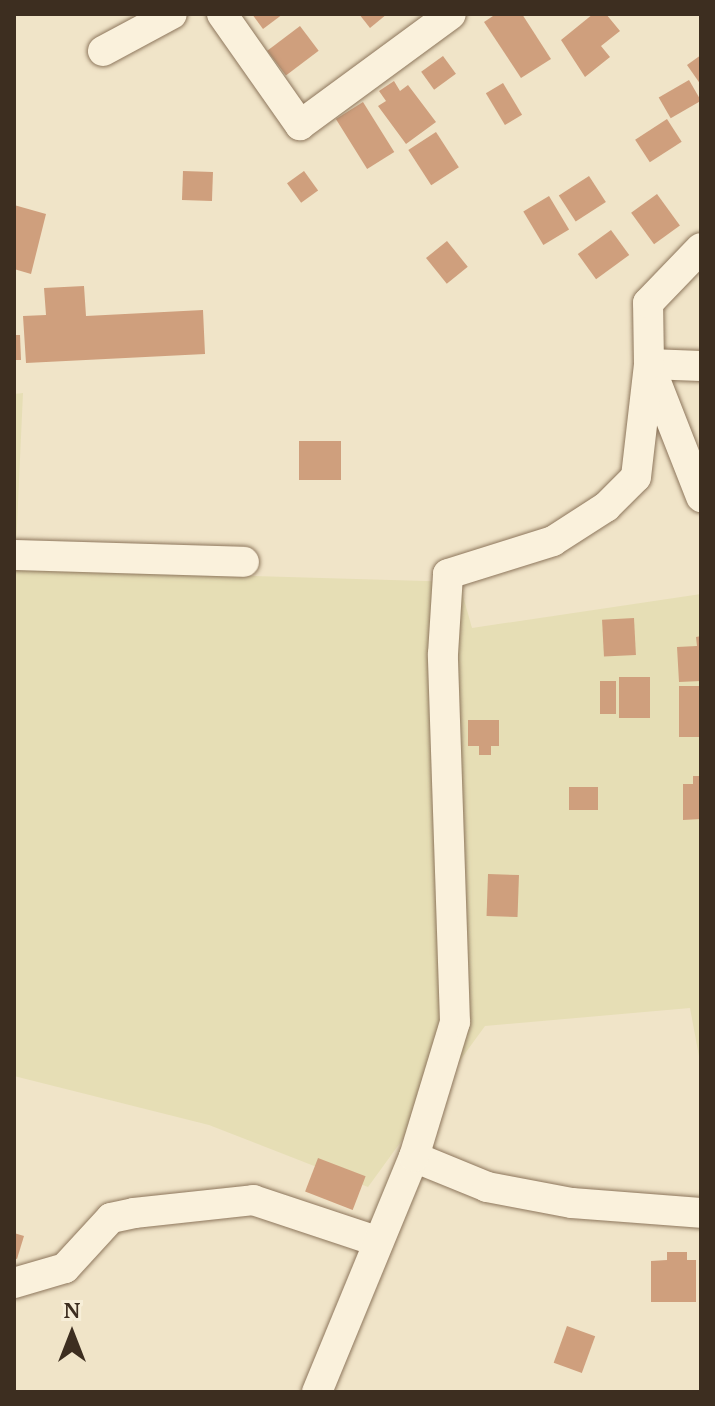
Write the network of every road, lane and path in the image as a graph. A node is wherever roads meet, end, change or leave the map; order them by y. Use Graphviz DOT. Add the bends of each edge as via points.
graph roads {
  1 [pos="172,14"];
  2 [pos="222,14"];
  3 [pos="451,14"];
  4 [pos="103,51"];
  5 [pos="701,248"];
  6 [pos="649,364"];
  7 [pos="701,366"];
  8 [pos="701,497"];
  9 [pos="14,555"];
  10 [pos="244,562"];
  11 [pos="414,1157"];
  12 [pos="701,1213"];
  13 [pos="376,1241"];
  14 [pos="14,1283"];
  15 [pos="317,1392"];
  1 -- 4 [label="street"];
  2 -- 3 [label="street" via="300,125"];
  5 -- 6 [label="street" via="648,303"];
  6 -- 7 [label="street"];
  6 -- 8 [label="street"];
  6 -- 11 [label="street" via="636,477 606,507 553,541 448,574 443,654 455,1022"];
  9 -- 10 [label="street"];
  11 -- 12 [label="street" via="487,1187 572,1203"];
  11 -- 13 [label="street"];
  13 -- 14 [label="street" via="253,1200 134,1213 111,1218 65,1268"];
  13 -- 15 [label="street"];
}
